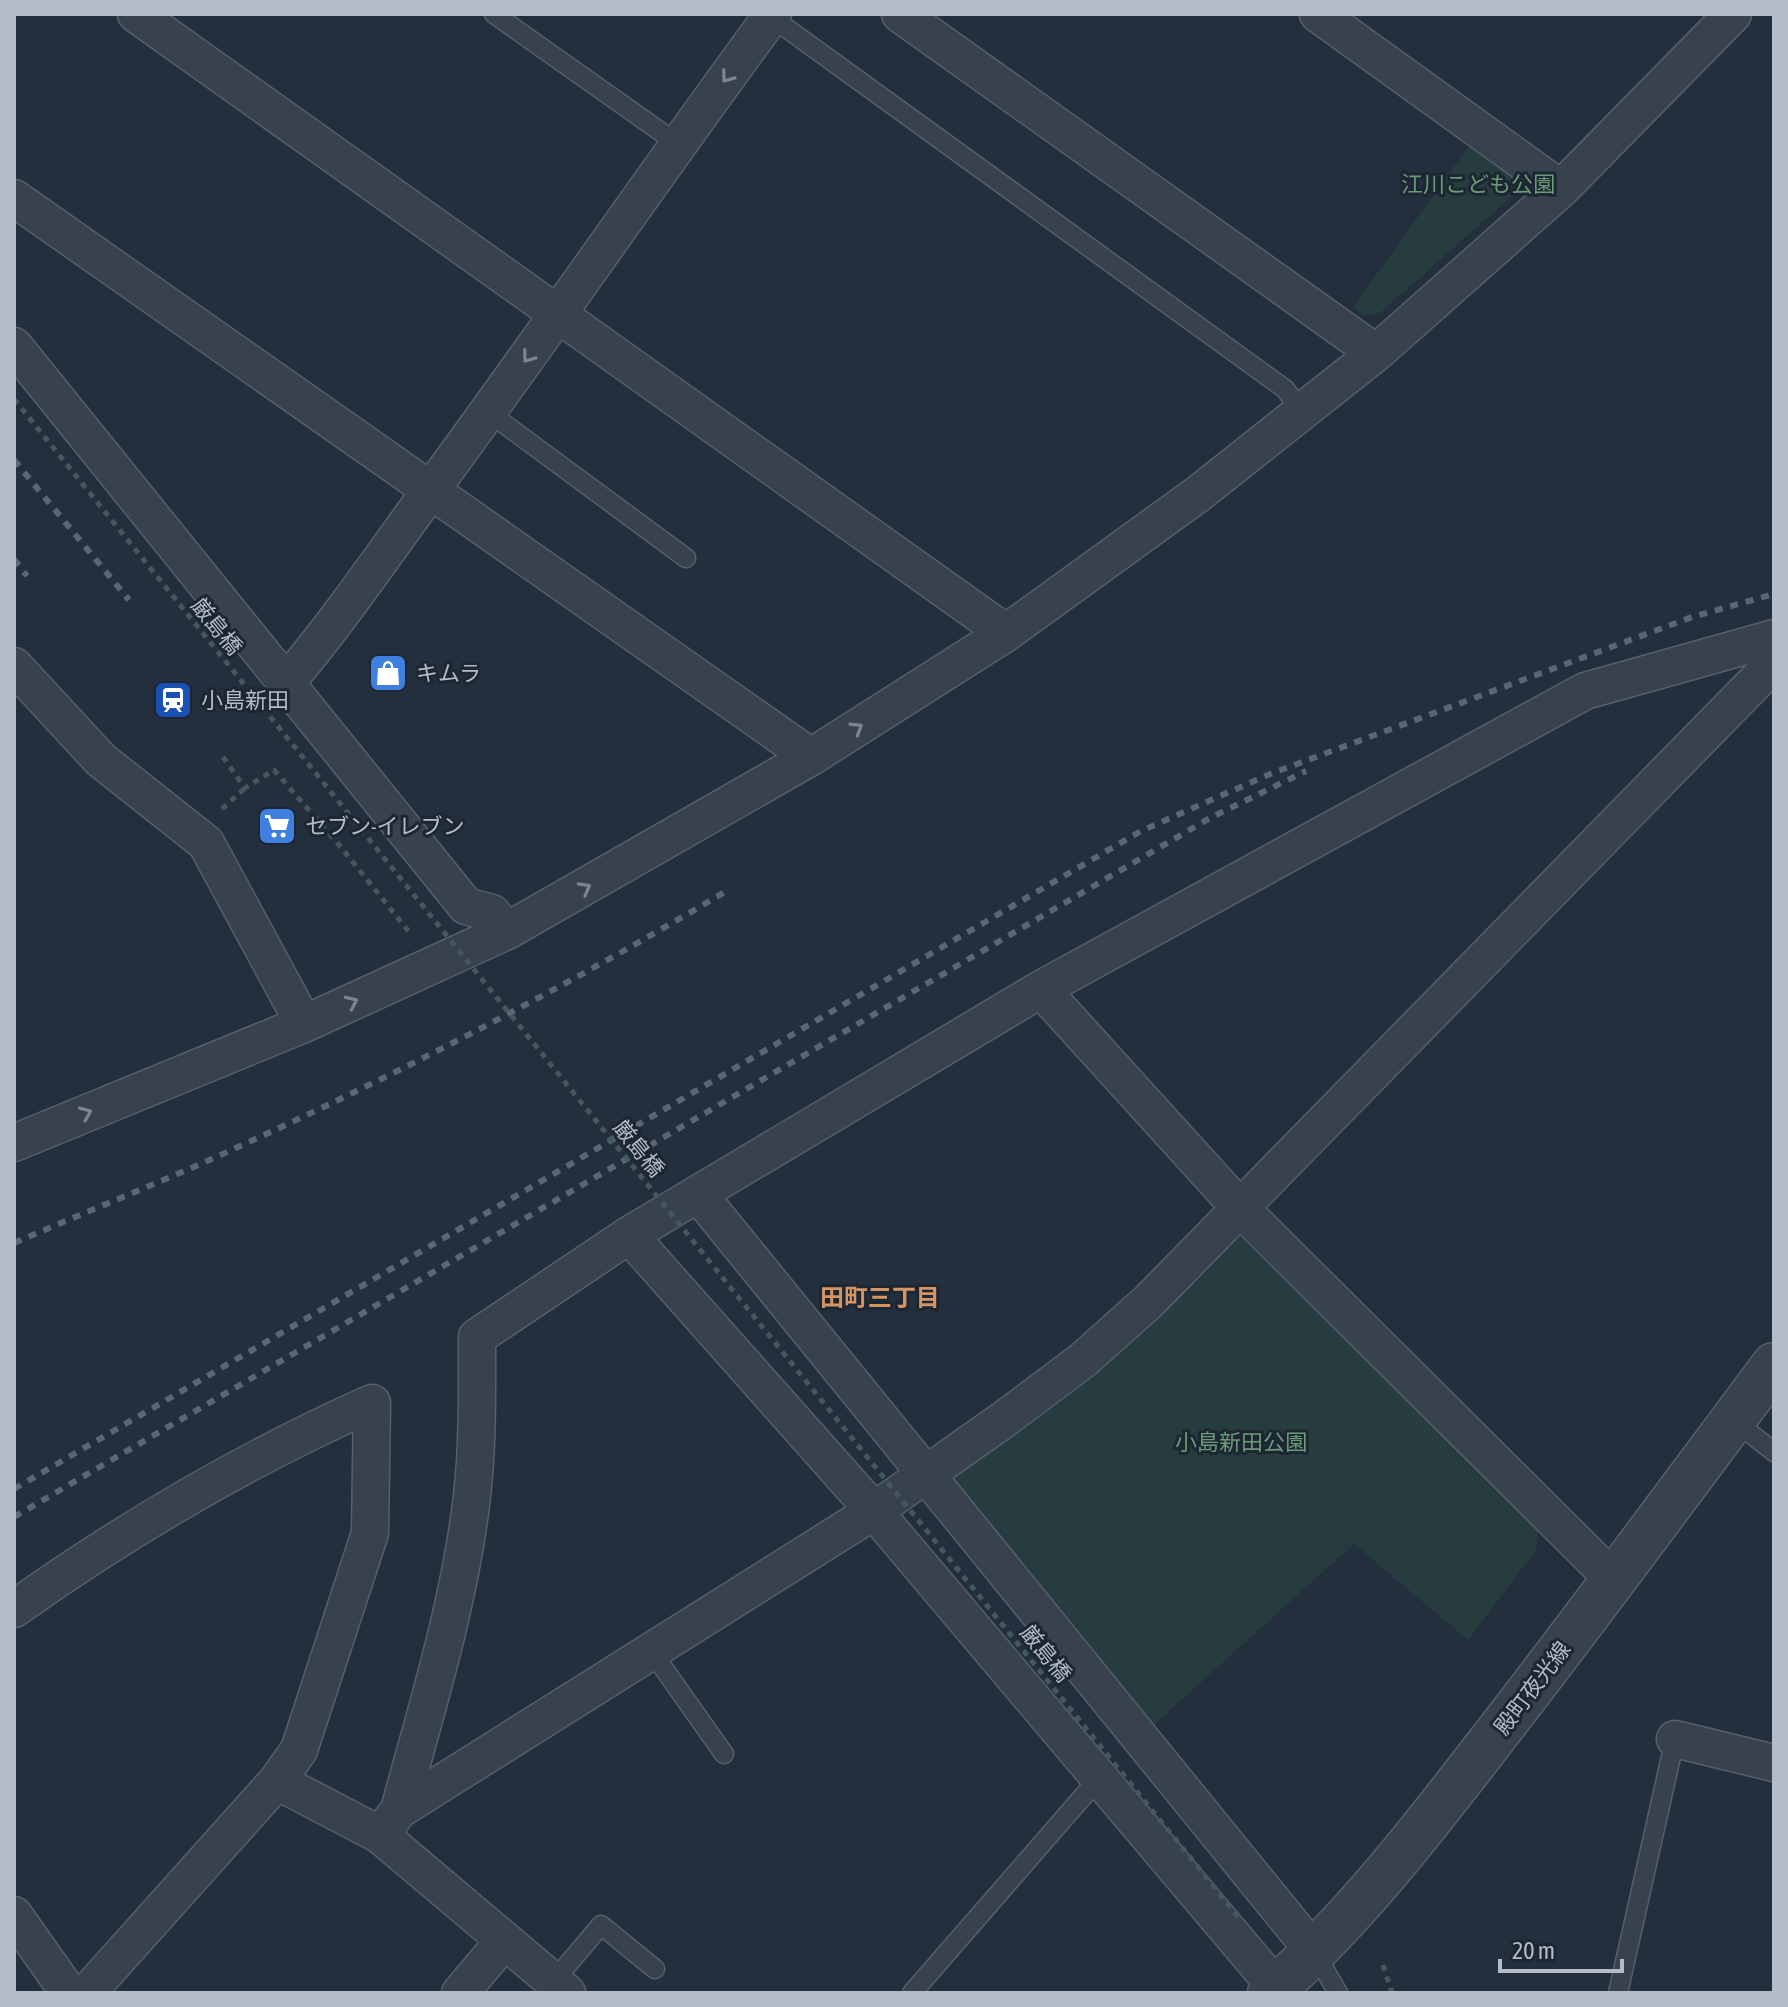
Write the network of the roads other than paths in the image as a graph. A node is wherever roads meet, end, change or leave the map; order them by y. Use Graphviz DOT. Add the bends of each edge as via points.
graph roads {
  1 [pos="136,14"];
  2 [pos="494,14"];
  3 [pos="900,14"];
  4 [pos="1318,14"];
  5 [pos="1733,14"];
  6 [pos="772,15"];
  7 [pos="678,144"];
  8 [pos="1561,189"];
  9 [pos="14,198"];
  10 [pos="558,315"];
  11 [pos="14,346"];
  12 [pos="1376,353"];
  13 [pos="488,412"];
  14 [pos="1302,412"];
  15 [pos="431,491"];
  16 [pos="686,558"];
  17 [pos="1006,633"];
  18 [pos="1774,638"];
  19 [pos="1774,663"];
  20 [pos="14,666"];
  21 [pos="286,683"];
  22 [pos="811,757"];
  23 [pos="507,931"];
  24 [pos="1041,989"];
  25 [pos="304,1024"];
  26 [pos="14,1143"];
  27 [pos="699,1195"];
  28 [pos="1239,1207"];
  29 [pos="629,1235"];
  30 [pos="1774,1365"];
  31 [pos="1733,1420"];
  32 [pos="1774,1452"];
  33 [pos="926,1476"];
  34 [pos="874,1511"];
  35 [pos="1614,1580"];
  36 [pos="14,1609"];
  37 [pos="652,1652"];
  38 [pos="1675,1739"];
  39 [pos="724,1754"];
  40 [pos="1774,1763"];
  41 [pos="1099,1778"];
  42 [pos="277,1781"];
  43 [pos="389,1823"];
  44 [pos="14,1915"];
  45 [pos="503,1942"];
  46 [pos="1315,1953"];
  47 [pos="655,1969"];
  48 [pos="560,1988"];
  49 [pos="1275,1991"];
  50 [pos="69,1993"];
  51 [pos="87,1993"];
  52 [pos="460,1993"];
  53 [pos="912,1993"];
  54 [pos="1338,1993"];
  55 [pos="1618,1993"];
  1 -- 10 [label="street"];
  2 -- 7 [label="lane"];
  3 -- 12 [label="street"];
  4 -- 8 [label="street"];
  5 -- 8 [label="street"];
  6 -- 7 [label="street, one-way"];
  6 -- 14 [label="lane" via="1285,389"];
  7 -- 10 [label="street"];
  8 -- 12 [label="street"];
  9 -- 15 [label="street"];
  10 -- 13 [label="street, one-way"];
  10 -- 17 [label="street"];
  11 -- 21 [label="street"];
  12 -- 14 [label="street"];
  13 -- 15 [label="street"];
  13 -- 16 [label="lane"];
  14 -- 17 [label="street"];
  15 -- 21 [label="street"];
  15 -- 22 [label="street"];
  22 -- 17 [label="street, one-way"];
  18 -- 24 [label="street" via="1585,691"];
  19 -- 28 [label="street"];
  20 -- 25 [label="street" via="101,760 206,843"];
  21 -- 23 [label="street" via="466,906 492,913"];
  23 -- 22 [label="street, one-way"];
  25 -- 23 [label="street, one-way"];
  24 -- 27 [label="street"];
  24 -- 28 [label="street"];
  26 -- 25 [label="street, one-way"];
  27 -- 29 [label="street"];
  27 -- 33 [label="street"];
  28 -- 33 [label="street" via="1149,1301 1083,1360"];
  28 -- 35 [label="street"];
  29 -- 34 [label="street"];
  29 -- 43 [label="street" via="477,1337 472,1496 454,1596 433,1687"];
  30 -- 31 [label="street, 殿町夜光線"];
  31 -- 32 [label="lane"];
  31 -- 35 [label="street, 殿町夜光線"];
  33 -- 34 [label="street"];
  33 -- 46 [label="street"];
  34 -- 37 [label="street"];
  34 -- 41 [label="street"];
  35 -- 46 [label="street, 殿町夜光線" via="1430,1820"];
  36 -- 42 [label="street" via="230,1471 372,1403 370,1533 299,1750"];
  37 -- 39 [label="lane"];
  37 -- 43 [label="street"];
  38 -- 40 [label="street"];
  38 -- 55 [label="lane"];
  41 -- 49 [label="street"];
  41 -- 53 [label="lane"];
  42 -- 43 [label="street"];
  42 -- 51 [label="street"];
  43 -- 45 [label="street"];
  44 -- 50 [label="street"];
  45 -- 48 [label="street"];
  45 -- 52 [label="street"];
  46 -- 49 [label="street, 殿町夜光線"];
  46 -- 54 [label="lane"];
  47 -- 48 [label="lane" via="601,1925"];
}
